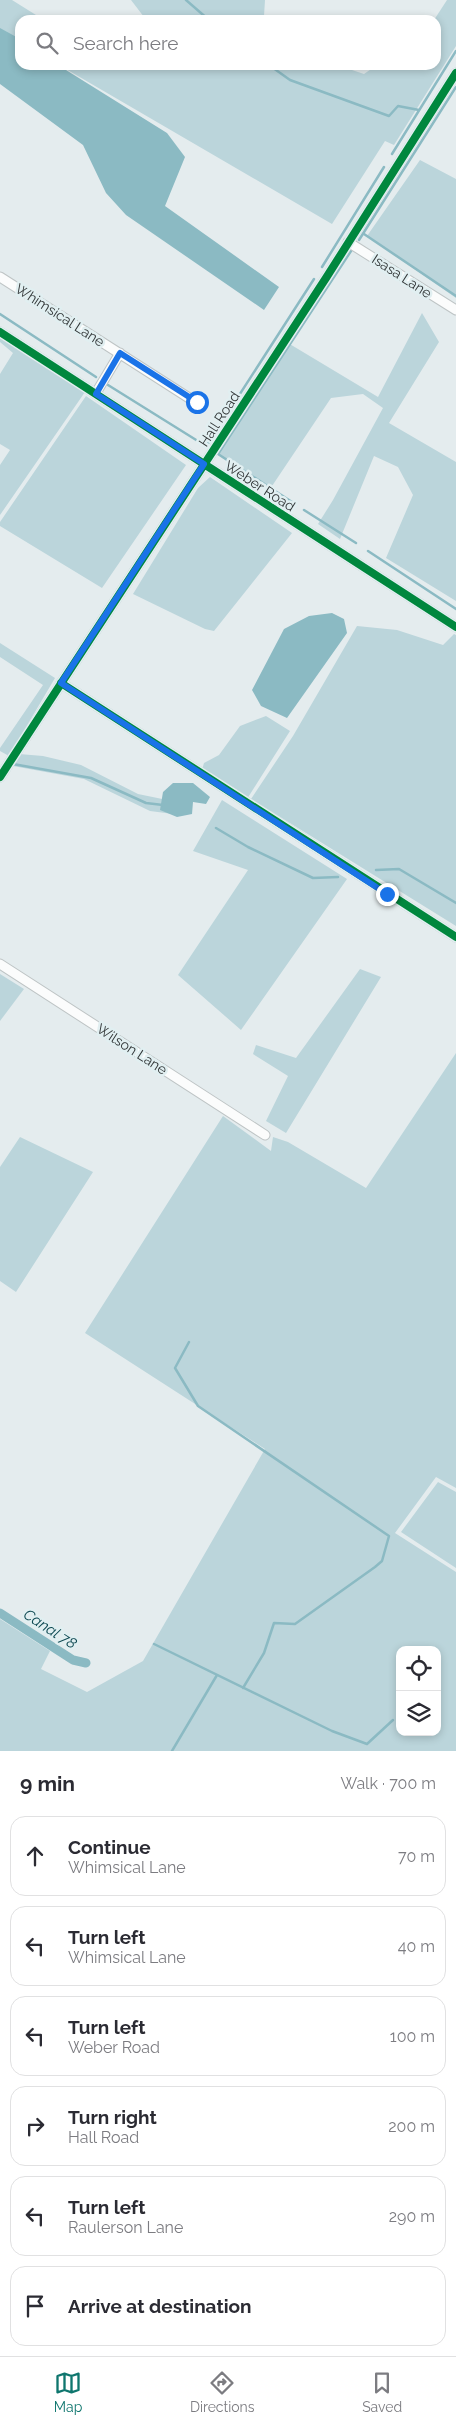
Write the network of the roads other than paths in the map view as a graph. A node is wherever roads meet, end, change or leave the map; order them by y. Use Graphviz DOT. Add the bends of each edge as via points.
graph roads {
  1 [pos="456,72"];
  2 [pos="348,242"];
  3 [pos="0,276"];
  4 [pos="456,310"];
  5 [pos="0,332"];
  6 [pos="120,353"];
  7 [pos="96,394"];
  8 [pos="200,405"];
  9 [pos="204,464"];
  10 [pos="456,627"];
  11 [pos="61,683"];
  12 [pos="0,777"];
  13 [pos="456,937"];
  14 [pos="0,964"];
  15 [pos="265,1134"];
  1 -- 2 [label="street, Hall Road"];
  2 -- 4 [label="street, Isasa Lane"];
  2 -- 9 [label="street, Hall Road"];
  3 -- 6 [label="street, Whimsical Lane"];
  5 -- 7 [label="street, Weber Road"];
  6 -- 7 [label="street, Whimsical Lane"];
  6 -- 8 [label="street, Whimsical Lane"];
  7 -- 9 [label="street, Weber Road"];
  9 -- 10 [label="street, Weber Road"];
  9 -- 11 [label="street, Hall Road"];
  11 -- 12 [label="street, Hall Road"];
  11 -- 13 [label="street"];
  14 -- 15 [label="street, Wilson Lane"];
}
